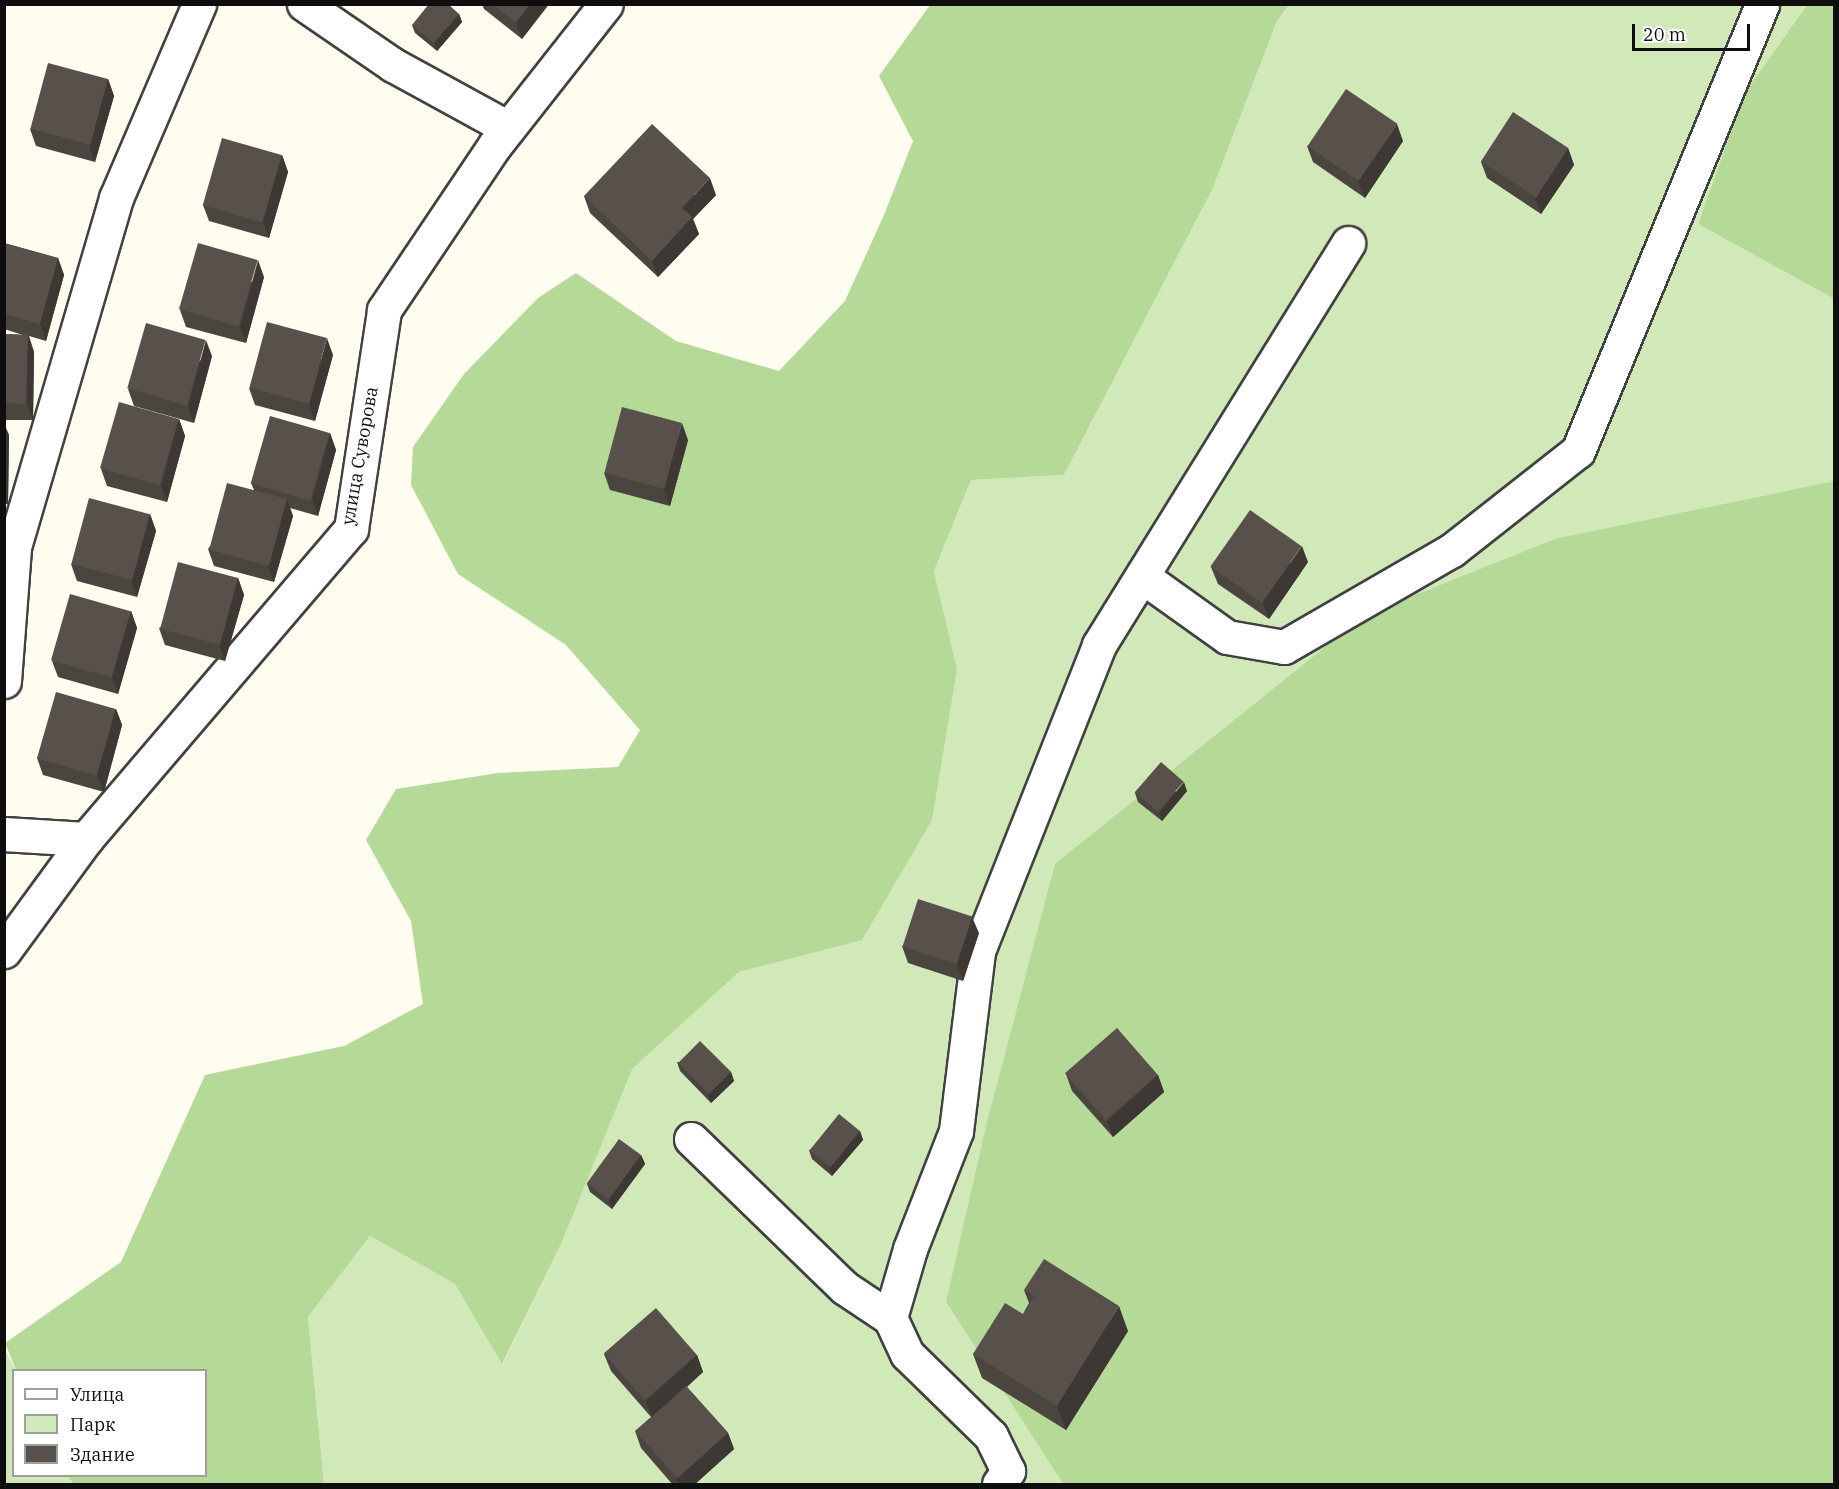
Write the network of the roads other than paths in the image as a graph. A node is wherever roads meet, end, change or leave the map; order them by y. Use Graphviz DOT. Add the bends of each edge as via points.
graph roads {
  1 [pos="199,4"];
  2 [pos="304,4"];
  3 [pos="606,4"];
  4 [pos="1762,4"];
  5 [pos="508,128"];
  6 [pos="1348,243"];
  7 [pos="1143,577"];
  8 [pos="4,681"];
  9 [pos="4,834"];
  10 [pos="86,839"];
  11 [pos="4,951"];
  12 [pos="691,1139"];
  13 [pos="890,1318"];
  14 [pos="999,1485"];
  1 -- 8 [label="street" via="116,198 14,547"];
  2 -- 5 [label="street" via="393,65"];
  3 -- 5 [label="street, улица Суворова"];
  4 -- 7 [label="street" via="1578,451 1452,550 1284,647 1227,637"];
  5 -- 10 [label="street, улица Суворова" via="384,310 351,529"];
  6 -- 7 [label="street"];
  7 -- 13 [label="street" via="1100,645 978,951 956,1131 910,1249"];
  9 -- 10 [label="street"];
  10 -- 11 [label="street, улица Суворова"];
  12 -- 13 [label="street" via="845,1288"];
  13 -- 14 [label="street" via="907,1354 991,1436 1008,1471"];
}
